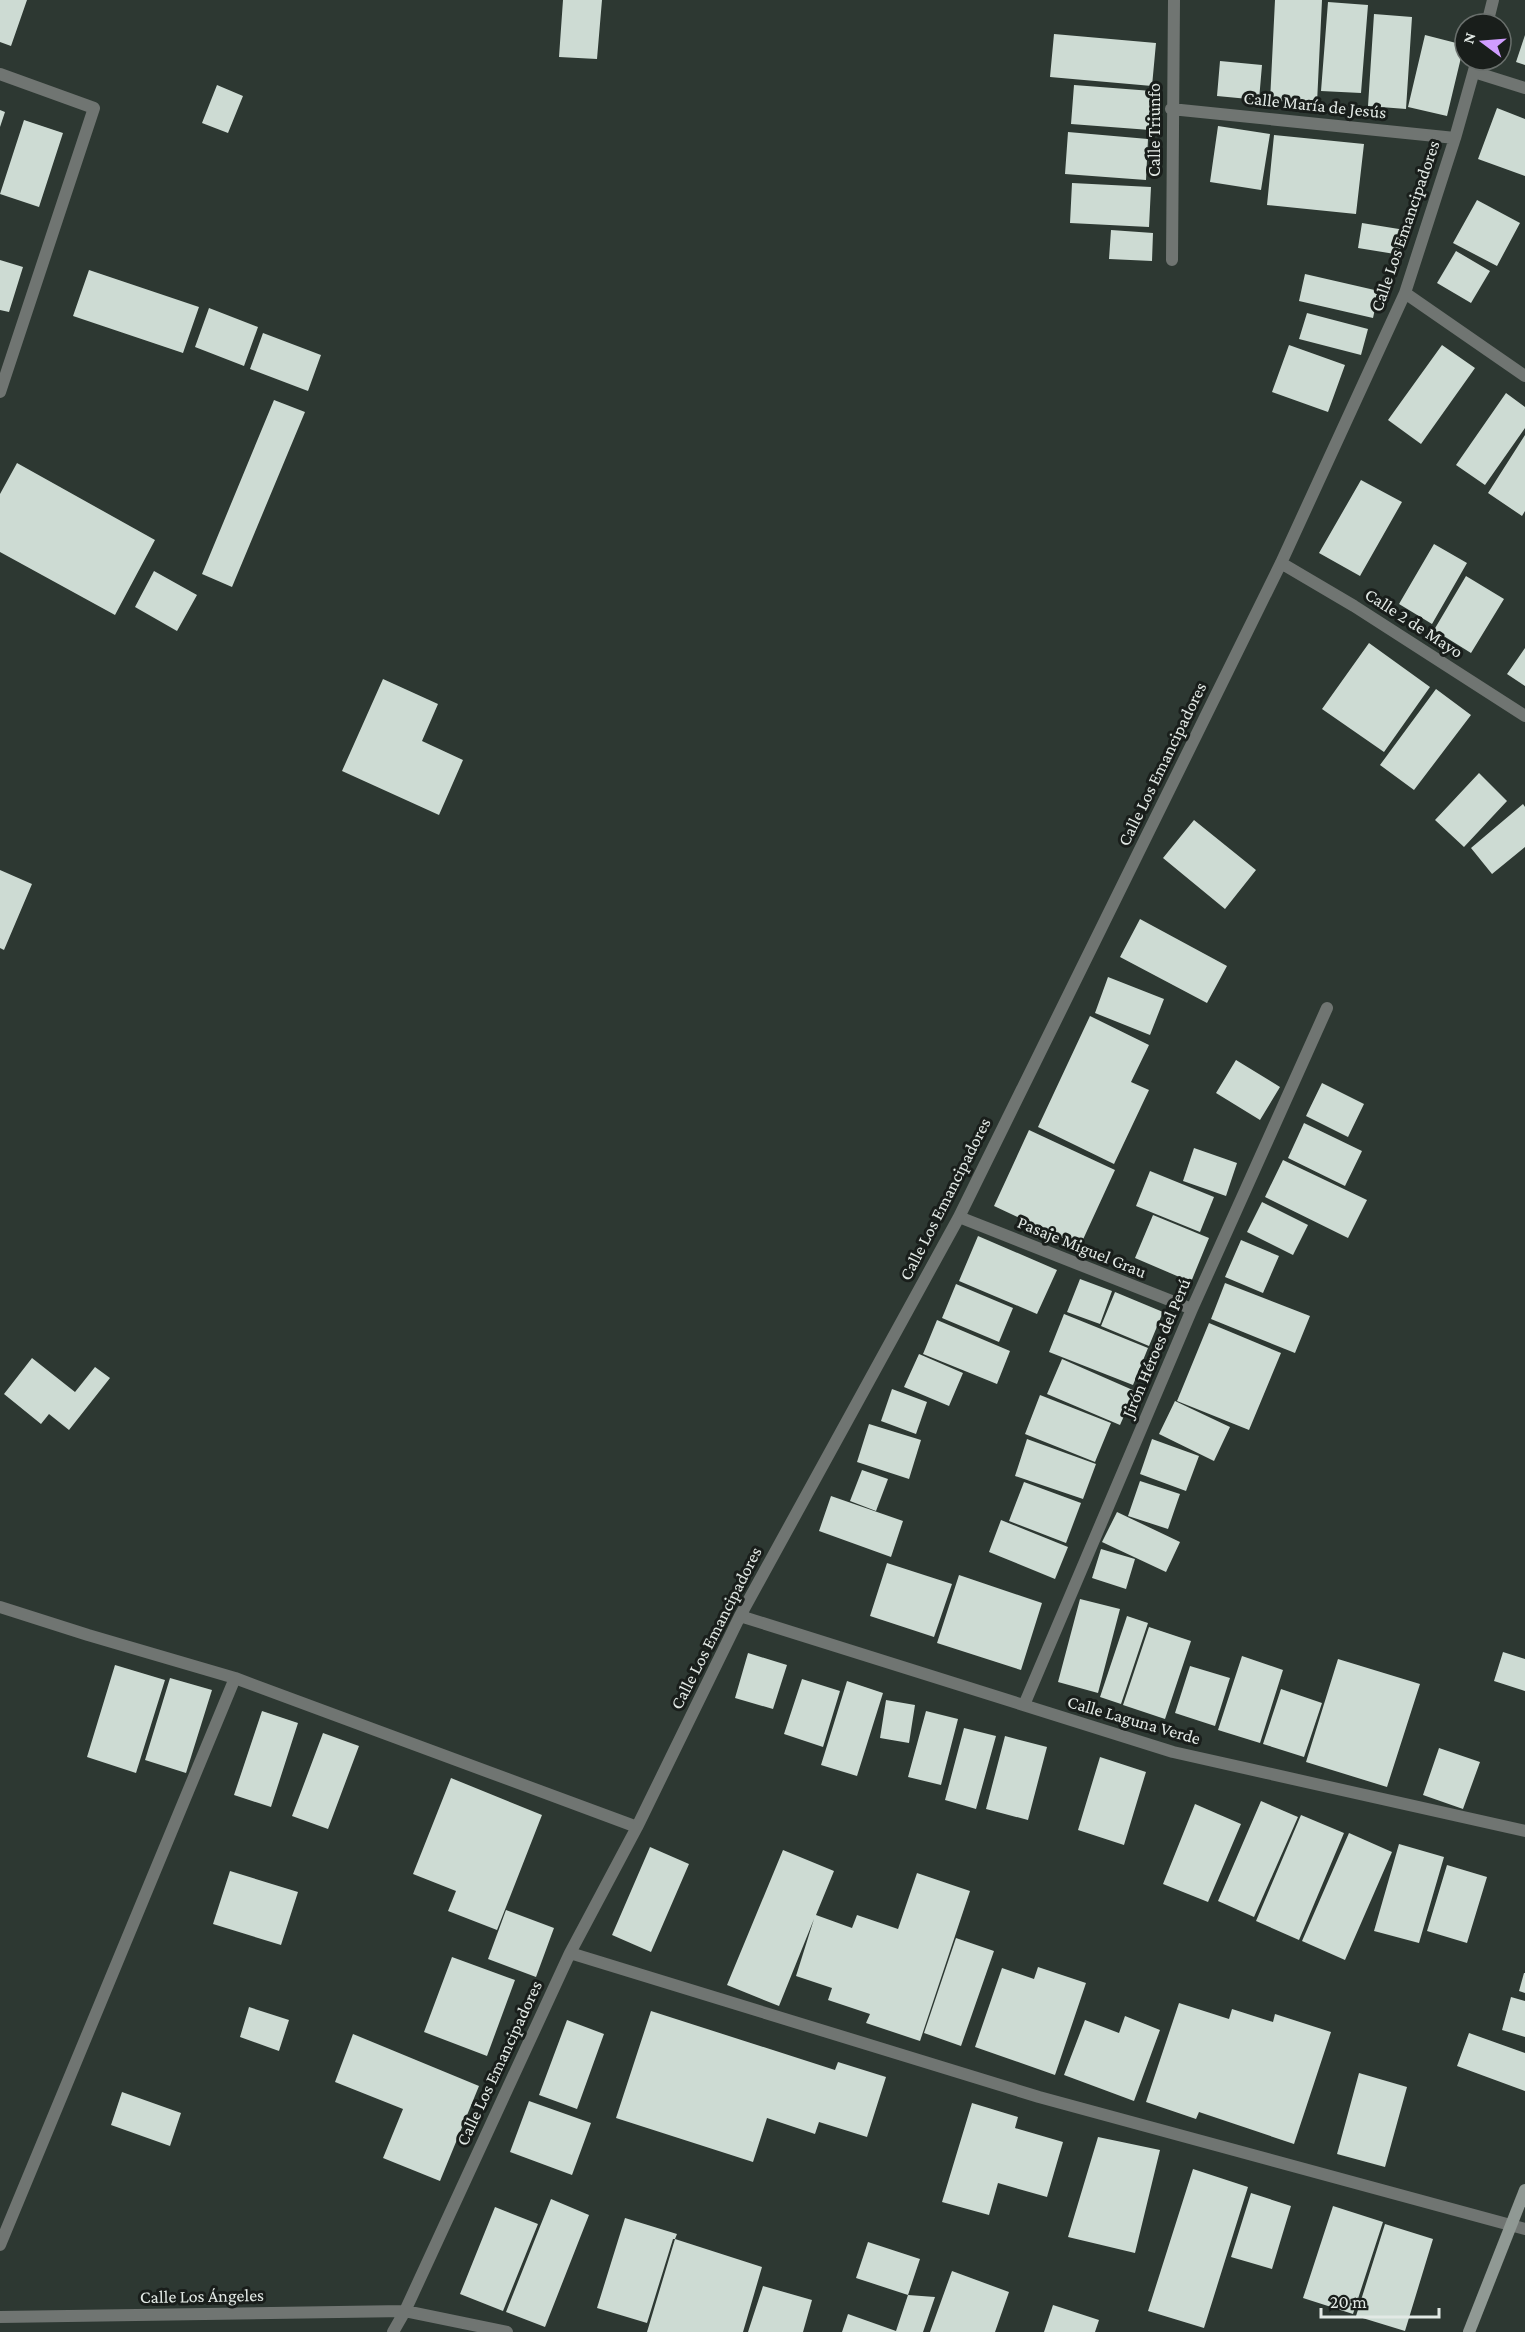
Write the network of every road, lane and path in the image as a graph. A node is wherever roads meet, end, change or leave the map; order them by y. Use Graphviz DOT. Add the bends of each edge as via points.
graph roads {
  1 [pos="1174,0"];
  2 [pos="1473,72"];
  3 [pos="1489,72"];
  4 [pos="0,75"];
  5 [pos="1525,88"];
  6 [pos="1172,109"];
  7 [pos="1455,138"];
  8 [pos="1172,260"];
  9 [pos="1405,293"];
  10 [pos="1525,376"];
  11 [pos="0,392"];
  12 [pos="1281,563"];
  13 [pos="1525,716"];
  14 [pos="1327,1008"];
  15 [pos="958,1217"];
  16 [pos="1192,1309"];
  17 [pos="0,1607"];
  18 [pos="740,1616"];
  19 [pos="235,1678"];
  20 [pos="1024,1705"];
  21 [pos="637,1827"];
  22 [pos="1525,1831"];
  23 [pos="570,1953"];
  24 [pos="1525,2190"];
  25 [pos="1511,2224"];
  26 [pos="1525,2229"];
  27 [pos="0,2245"];
  28 [pos="405,2311"];
  29 [pos="0,2317"];
  30 [pos="393,2332"];
  31 [pos="507,2332"];
  32 [pos="1469,2332"];
  1 -- 6 [label="street, Calle Triunfo"];
  2 -- 7 [label="street, Calle Los Emancipadores"];
  3 -- 5 [label="street"];
  4 -- 11 [label="street" via="94,108"];
  6 -- 7 [label="street, Calle María de Jesús"];
  6 -- 8 [label="street, Calle Triunfo"];
  7 -- 9 [label="street, Calle Los Emancipadores"];
  9 -- 10 [label="street"];
  9 -- 12 [label="street, Calle Los Emancipadores"];
  12 -- 13 [label="street, Calle 2 de Mayo"];
  12 -- 15 [label="street, Calle Los Emancipadores"];
  14 -- 16 [label="street, Jirón Héroes del Perú"];
  15 -- 16 [label="street, Pasaje Miguel Grau"];
  15 -- 18 [label="street, Calle Los Emancipadores"];
  16 -- 20 [label="street, Jirón Héroes del Perú"];
  17 -- 19 [label="street"];
  18 -- 20 [label="street, Calle Laguna Verde"];
  18 -- 21 [label="street, Calle Los Emancipadores"];
  19 -- 21 [label="street"];
  19 -- 27 [label="street"];
  20 -- 22 [label="street, Calle Laguna Verde" via="1173,1752"];
  21 -- 23 [label="street, Calle Los Emancipadores"];
  23 -- 25 [label="street" via="1039,2097"];
  23 -- 28 [label="street, Calle Los Emancipadores"];
  24 -- 25 [label="street"];
  25 -- 26 [label="street"];
  25 -- 32 [label="street"];
  28 -- 29 [label="street, Calle Los Ángeles"];
  28 -- 30 [label="street, Calle Los Emancipadores"];
  28 -- 31 [label="street, Calle Los Ángeles"];
}
